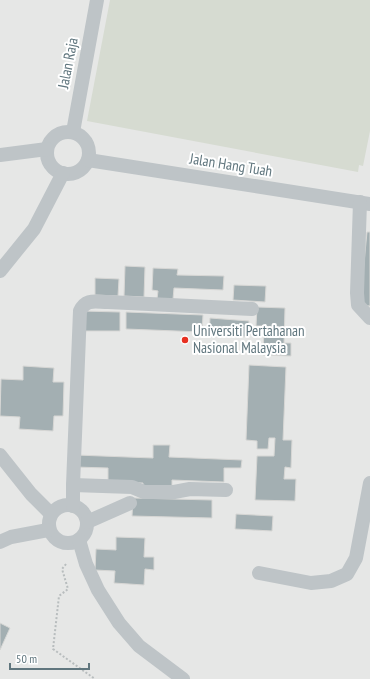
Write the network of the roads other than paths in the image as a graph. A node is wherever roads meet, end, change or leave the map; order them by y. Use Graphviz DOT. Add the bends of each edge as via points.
graph roads {
  1 [pos="98,0"];
  2 [pos="73,132"];
  3 [pos="47,149"];
  4 [pos="0,155"];
  5 [pos="88,160"];
  6 [pos="63,173"];
  7 [pos="365,203"];
  8 [pos="0,271"];
  9 [pos="252,309"];
  10 [pos="370,318"];
  11 [pos="0,455"];
  12 [pos="370,483"];
  13 [pos="73,485"];
  14 [pos="226,490"];
  15 [pos="130,503"];
  16 [pos="73,506"];
  17 [pos="51,514"];
  18 [pos="87,522"];
  19 [pos="48,530"];
  20 [pos="79,540"];
  21 [pos="0,542"];
  22 [pos="259,573"];
  23 [pos="183,679"];
  1 -- 2 [label="street, Jalan Raja"];
  2 -- 3 [label="street" via="66,131 53,137"];
  2 -- 5 [label="street" via="85,140 88,146"];
  3 -- 4 [label="street"];
  3 -- 6 [label="street" via="46,155 52,167"];
  5 -- 6 [label="street" via="78,171"];
  5 -- 7 [label="street, Jalan Hang Tuah"];
  6 -- 8 [label="street" via="34,229"];
  7 -- 10 [label="street" via="357,293 358,305"];
  9 -- 13 [label="street" via="108,302 83,304 80,311"];
  11 -- 17 [label="street" via="31,494"];
  12 -- 22 [label="street" via="356,558 347,574 331,581 311,583"];
  13 -- 14 [label="street" via="132,487 144,492"];
  13 -- 16 [label="street"];
  15 -- 18 [label="street"];
  16 -- 17 [label="street" via="61,506"];
  16 -- 18 [label="street" via="80,509"];
  17 -- 19 [label="street"];
  18 -- 20 [label="street" via="87,529"];
  19 -- 20 [label="street" via="54,538 66,544"];
  19 -- 21 [label="street" via="11,537"];
  20 -- 23 [label="street" via="98,590 119,623 139,646"];
}
